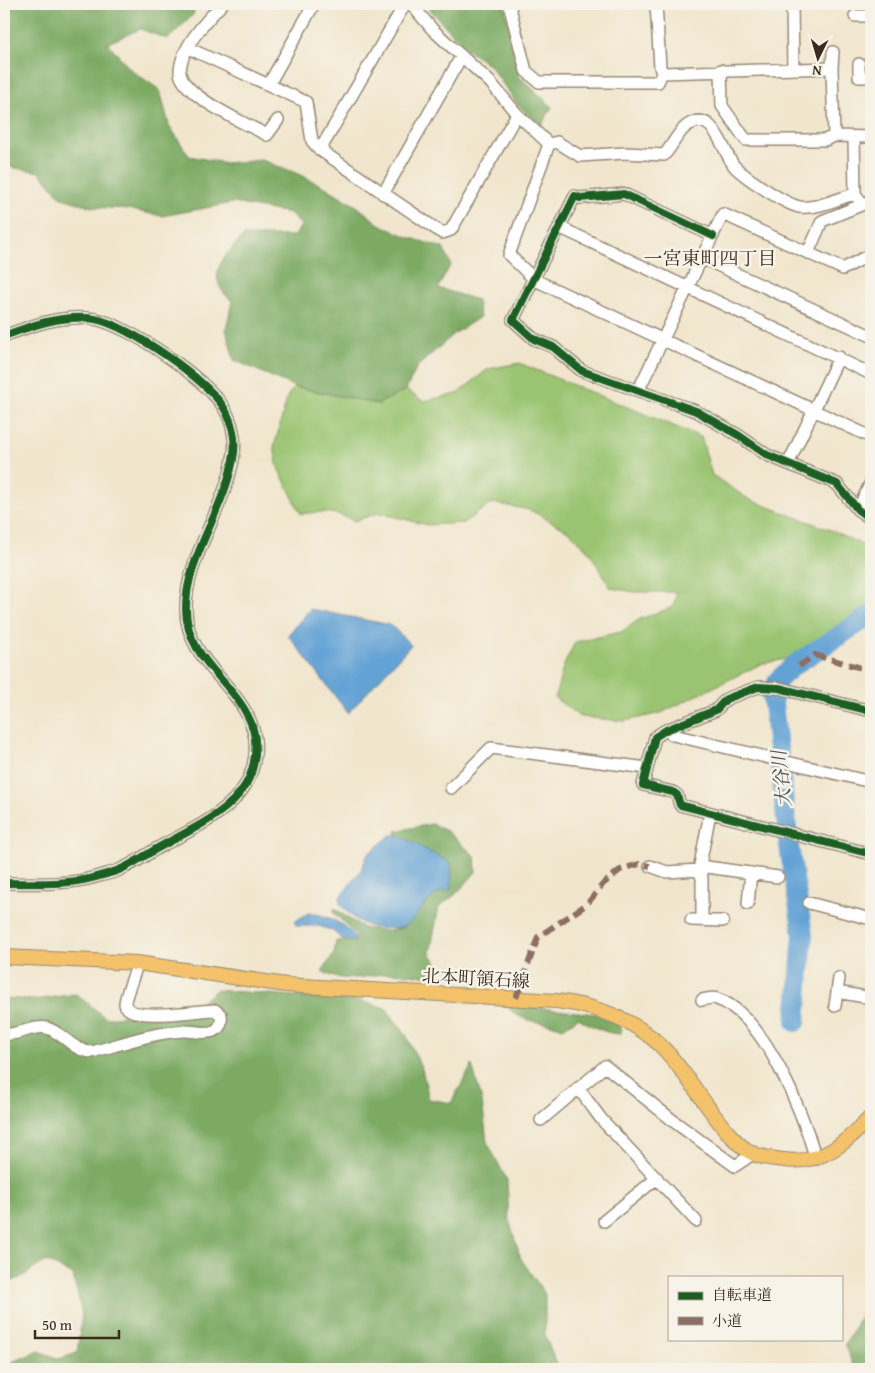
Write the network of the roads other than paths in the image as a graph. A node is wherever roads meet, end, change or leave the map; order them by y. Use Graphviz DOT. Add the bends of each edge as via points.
graph roads {
  1 [pos="222,4"];
  2 [pos="314,4"];
  3 [pos="405,4"];
  4 [pos="411,4"];
  5 [pos="509,4"];
  6 [pos="656,4"];
  7 [pos="792,4"];
  8 [pos="855,16"];
  9 [pos="871,16"];
  10 [pos="188,48"];
  11 [pos="833,52"];
  12 [pos="461,57"];
  13 [pos="859,64"];
  14 [pos="832,68"];
  15 [pos="793,69"];
  16 [pos="721,70"];
  17 [pos="662,73"];
  18 [pos="871,77"];
  19 [pos="269,84"];
  20 [pos="517,114"];
  21 [pos="278,120"];
  22 [pos="834,136"];
  23 [pos="854,137"];
  24 [pos="871,137"];
  25 [pos="549,144"];
  26 [pos="320,150"];
  27 [pos="383,194"];
  28 [pos="855,194"];
  29 [pos="867,203"];
  30 [pos="559,227"];
  31 [pos="713,236"];
  32 [pos="808,253"];
  33 [pos="871,254"];
  34 [pos="702,258"];
  35 [pos="534,280"];
  36 [pos="688,288"];
  37 [pos="4,336"];
  38 [pos="871,336"];
  39 [pos="663,340"];
  40 [pos="839,357"];
  41 [pos="871,374"];
  42 [pos="639,389"];
  43 [pos="814,410"];
  44 [pos="871,437"];
  45 [pos="788,464"];
  46 [pos="871,482"];
  47 [pos="858,510"];
  48 [pos="871,519"];
  49 [pos="871,711"];
  50 [pos="666,730"];
  51 [pos="647,768"];
  52 [pos="871,782"];
  53 [pos="451,788"];
  54 [pos="710,813"];
  55 [pos="871,854"];
  56 [pos="650,866"];
  57 [pos="699,870"];
  58 [pos="751,873"];
  59 [pos="778,877"];
  60 [pos="4,883"];
  61 [pos="809,903"];
  62 [pos="748,904"];
  63 [pos="871,916"];
  64 [pos="723,921"];
  65 [pos="4,957"];
  66 [pos="137,963"];
  67 [pos="839,978"];
  68 [pos="837,992"];
  69 [pos="871,998"];
  70 [pos="702,1000"];
  71 [pos="835,1006"];
  72 [pos="4,1034"];
  73 [pos="578,1088"];
  74 [pos="871,1116"];
  75 [pos="541,1120"];
  76 [pos="753,1154"];
  77 [pos="816,1159"];
  78 [pos="657,1178"];
  79 [pos="604,1221"];
  80 [pos="696,1221"];
  1 -- 10 [label="street" via="200,28"];
  2 -- 19 [label="street"];
  3 -- 26 [label="street"];
  4 -- 12 [label="street" via="432,30"];
  5 -- 17 [label="street" via="526,71 539,82 658,82"];
  6 -- 17 [label="street"];
  7 -- 15 [label="street"];
  8 -- 9 [label="street"];
  10 -- 19 [label="street"];
  10 -- 21 [label="street" via="180,71 182,80 198,97 267,135"];
  11 -- 14 [label="street"];
  12 -- 20 [label="street" via="490,82"];
  12 -- 27 [label="street"];
  13 -- 18 [label="street" via="859,77"];
  14 -- 15 [label="street"];
  14 -- 22 [label="street"];
  15 -- 16 [label="street"];
  16 -- 17 [label="street"];
  16 -- 22 [label="street" via="722,106 746,140 825,140"];
  19 -- 26 [label="street" via="306,102 312,141"];
  20 -- 25 [label="street"];
  20 -- 27 [label="street" via="451,230 442,233"];
  22 -- 23 [label="street"];
  23 -- 24 [label="street"];
  23 -- 28 [label="street"];
  25 -- 28 [label="street" via="557,142 580,156 664,155 686,126 706,124 714,128 736,167 787,204 812,206"];
  25 -- 35 [label="street" via="509,255"];
  26 -- 27 [label="street"];
  28 -- 29 [label="street"];
  29 -- 32 [label="street" via="822,221"];
  30 -- 31 [label="street" via="575,196 624,194"];
  30 -- 35 [label="street"];
  30 -- 36 [label="street"];
  31 -- 32 [label="street" via="723,214"];
  31 -- 34 [label="street"];
  32 -- 33 [label="street" via="843,269"];
  34 -- 36 [label="street"];
  34 -- 38 [label="street"];
  35 -- 39 [label="street"];
  35 -- 42 [label="street" via="513,320 521,329 553,347 582,371"];
  36 -- 39 [label="street"];
  36 -- 40 [label="street"];
  37 -- 60 [label="street" via="69,318 96,320 126,331 154,348 208,388 224,409 233,429 234,451 228,486 191,576 186,597 186,620 190,637 201,655 253,728 255,747 254,766 246,784 232,801 203,822 121,870 86,880 47,884"];
  39 -- 42 [label="street"];
  39 -- 43 [label="street"];
  40 -- 41 [label="street"];
  40 -- 43 [label="street"];
  42 -- 45 [label="street" via="716,421"];
  43 -- 44 [label="street"];
  43 -- 45 [label="street"];
  45 -- 47 [label="street" via="837,484"];
  46 -- 47 [label="street"];
  47 -- 48 [label="street"];
  49 -- 50 [label="street" via="774,687 758,687 726,700 716,710"];
  50 -- 51 [label="street" via="655,737"];
  50 -- 52 [label="street" via="673,735"];
  51 -- 53 [label="street" via="492,748"];
  51 -- 54 [label="street" via="643,785 673,792 680,806"];
  54 -- 55 [label="street"];
  54 -- 57 [label="street"];
  56 -- 57 [label="street" via="667,872"];
  57 -- 58 [label="street" via="707,867"];
  57 -- 64 [label="street" via="702,878 697,920"];
  58 -- 59 [label="street"];
  58 -- 62 [label="street"];
  61 -- 63 [label="street"];
  65 -- 66 [label="main road, 北本町領石線"];
  66 -- 72 [label="street" via="126,1000 126,1007 131,1012 145,1015 215,1010 221,1015 219,1027 215,1031 183,1031 141,1037 92,1052 83,1052 51,1029 42,1027 19,1034"];
  66 -- 76 [label="main road, 北本町領石線" via="286,985 584,1005 638,1028 661,1045 732,1135"];
  67 -- 68 [label="street"];
  68 -- 69 [label="street"];
  68 -- 71 [label="street"];
  70 -- 77 [label="street" via="716,998 731,1008 763,1041 786,1079"];
  73 -- 75 [label="street"];
  73 -- 76 [label="street" via="605,1066 735,1166"];
  73 -- 78 [label="street" via="602,1120"];
  74 -- 77 [label="main road" via="853,1137"];
  76 -- 77 [label="main road" via="789,1160"];
  78 -- 79 [label="street"];
  78 -- 80 [label="street"];
}
